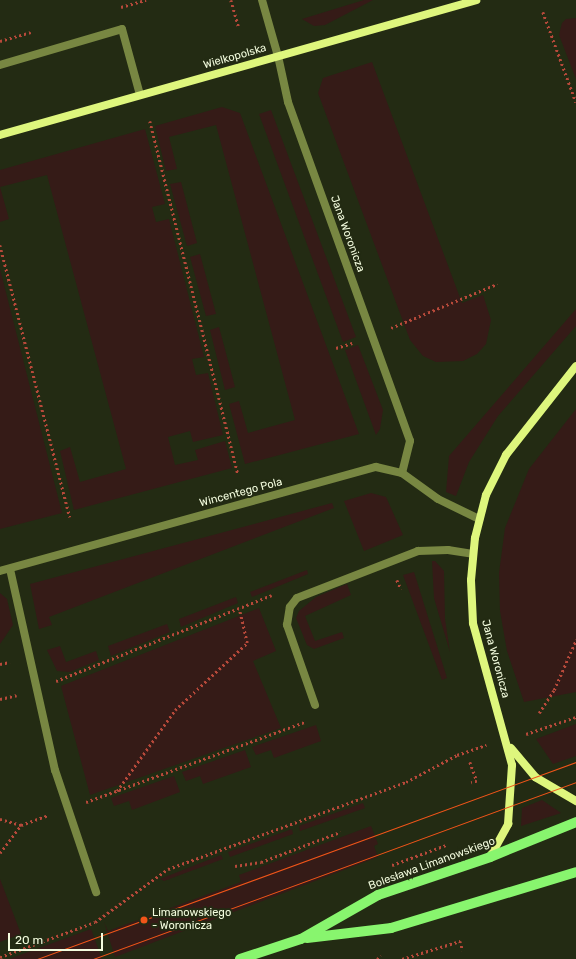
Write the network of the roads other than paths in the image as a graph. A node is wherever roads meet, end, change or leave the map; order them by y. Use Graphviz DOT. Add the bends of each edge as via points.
graph roads {
  1 [pos="262,0"];
  2 [pos="476,0"];
  3 [pos="278,56"];
  4 [pos="0,65"];
  5 [pos="140,95"];
  6 [pos="0,136"];
  7 [pos="576,366"];
  8 [pos="402,473"];
  9 [pos="479,519"];
  10 [pos="473,554"];
  11 [pos="10,568"];
  12 [pos="0,571"];
  13 [pos="315,705"];
  14 [pos="509,746"];
  15 [pos="576,801"];
  16 [pos="576,822"];
  17 [pos="490,857"];
  18 [pos="576,872"];
  19 [pos="96,892"];
  20 [pos="301,939"];
  21 [pos="240,959"];
  1 -- 3 [label="street, Jana Woronicza"];
  2 -- 3 [label="street, Wielkopolska"];
  3 -- 5 [label="street, Wielkopolska"];
  3 -- 8 [label="street, Jana Woronicza" via="288,102 410,441"];
  4 -- 5 [label="street" via="122,30"];
  5 -- 6 [label="street, Wielkopolska"];
  7 -- 9 [label="street, Jana Woronicza" via="506,455 486,495"];
  8 -- 9 [label="street, Wincentego Pola" via="438,499"];
  8 -- 11 [label="street, Wincentego Pola" via="376,467"];
  9 -- 10 [label="street, Jana Woronicza"];
  10 -- 13 [label="street" via="448,550 418,551 297,598 288,612 287,625"];
  10 -- 14 [label="street, Jana Woronicza" via="471,602 477,643"];
  11 -- 12 [label="street, Wincentego Pola"];
  11 -- 19 [label="street" via="37,689 68,809"];
  14 -- 15 [label="street" via="535,776"];
  14 -- 17 [label="street" via="513,785 511,806 504,835"];
  16 -- 17 [label="main road, Bolesława Limanowskiego"];
  17 -- 20 [label="main road, Bolesława Limanowskiego" via="378,895"];
  18 -- 20 [label="main road, Bolesława Limanowskiego" via="391,928"];
  20 -- 21 [label="main road, Bolesława Limanowskiego"];
}
